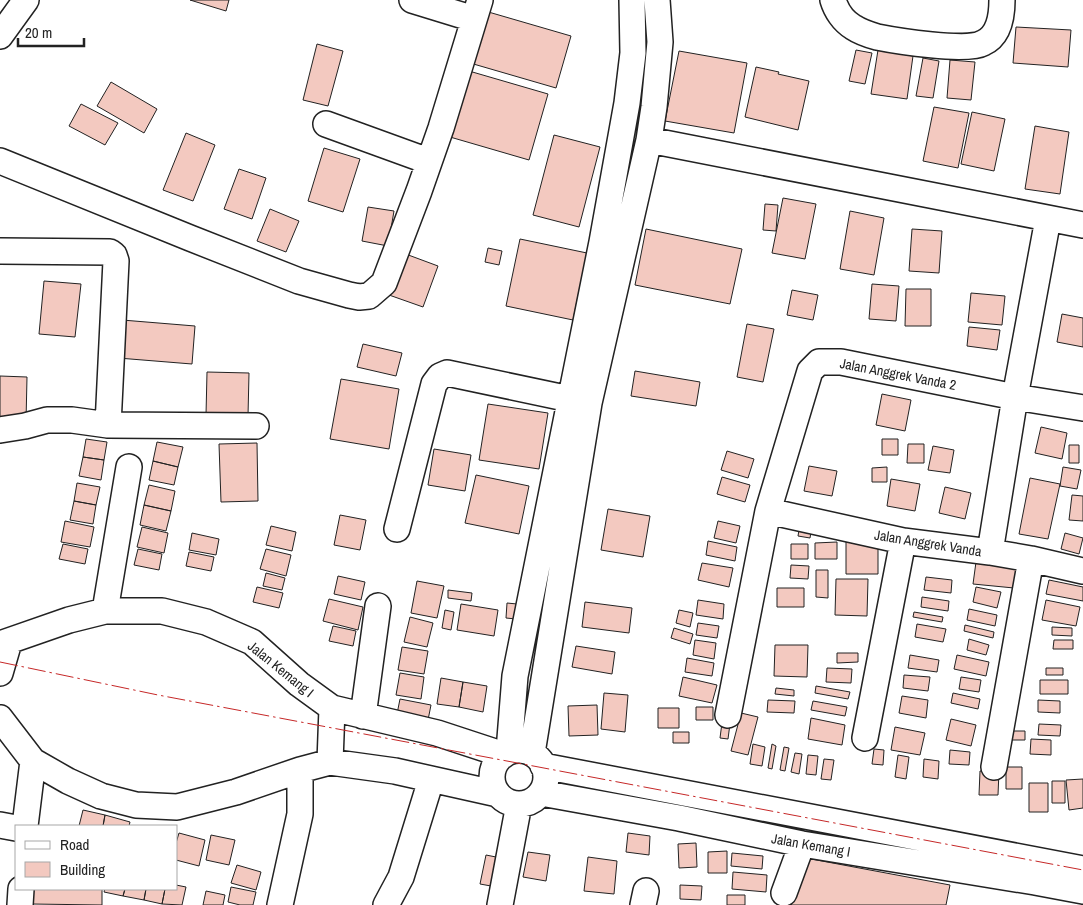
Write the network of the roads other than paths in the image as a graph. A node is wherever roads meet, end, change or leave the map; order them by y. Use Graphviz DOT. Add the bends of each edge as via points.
graph roads {
  1 [pos="26,0"];
  2 [pos="412,0"];
  3 [pos="632,0"];
  4 [pos="657,0"];
  5 [pos="833,0"];
  6 [pos="1002,0"];
  7 [pos="477,10"];
  8 [pos="0,36"];
  9 [pos="326,124"];
  10 [pos="649,140"];
  11 [pos="0,161"];
  12 [pos="428,161"];
  13 [pos="1048,219"];
  14 [pos="1083,225"];
  15 [pos="0,251"];
  16 [pos="1015,397"];
  17 [pos="579,401"];
  18 [pos="1083,408"];
  19 [pos="108,425"];
  20 [pos="256,426"];
  21 [pos="0,430"];
  22 [pos="129,467"];
  23 [pos="768,511"];
  24 [pos="397,529"];
  25 [pos="903,541"];
  26 [pos="990,552"];
  27 [pos="1031,559"];
  28 [pos="1083,571"];
  29 [pos="378,606"];
  30 [pos="105,611"];
  31 [pos="5,643"];
  32 [pos="0,673"];
  33 [pos="332,708"];
  34 [pos="728,715"];
  35 [pos="363,716"];
  36 [pos="0,718"];
  37 [pos="865,738"];
  38 [pos="522,756"];
  39 [pos="33,761"];
  40 [pos="330,762"];
  41 [pos="994,767"];
  42 [pos="300,770"];
  43 [pos="431,780"];
  44 [pos="540,793"];
  45 [pos="508,799"];
  46 [pos="0,825"];
  47 [pos="25,825"];
  48 [pos="15,828"];
  49 [pos="802,844"];
  50 [pos="1083,868"];
  51 [pos="21,890"];
  52 [pos="1083,891"];
  53 [pos="784,893"];
  54 [pos="20,905"];
  55 [pos="280,905"];
  56 [pos="386,905"];
  57 [pos="500,905"];
  1 -- 8 [label="street"];
  2 -- 7 [label="street"];
  3 -- 17 [label="street" via="633,53 627,103 602,242"];
  4 -- 10 [label="street" via="660,42"];
  5 -- 6 [label="street" via="836,10 852,26 876,37 962,48 984,43 997,29"];
  7 -- 12 [label="street"];
  9 -- 12 [label="street"];
  10 -- 13 [label="street"];
  10 -- 17 [label="street"];
  11 -- 12 [label="street" via="299,281 359,297 369,296 384,283"];
  13 -- 14 [label="street"];
  13 -- 16 [label="street, Jalan Anggrek Vanda"];
  15 -- 19 [label="street" via="110,252 114,255"];
  16 -- 18 [label="street, Jalan Anggrek Vanda 2"];
  16 -- 23 [label="street, Jalan Anggrek Vanda 2" via="841,362 818,362 810,371"];
  16 -- 26 [label="street, Jalan Anggrek Vanda"];
  17 -- 24 [label="street" via="447,373 440,376 434,384"];
  17 -- 38 [label="street"];
  19 -- 20 [label="street"];
  19 -- 21 [label="street" via="47,420"];
  22 -- 30 [label="street"];
  23 -- 25 [label="street, Jalan Anggrek Vanda"];
  23 -- 34 [label="street"];
  25 -- 26 [label="street, Jalan Anggrek Vanda"];
  25 -- 37 [label="street"];
  26 -- 27 [label="street"];
  27 -- 28 [label="street"];
  27 -- 41 [label="street"];
  29 -- 35 [label="street"];
  30 -- 31 [label="street, Jalan Kemang I"];
  30 -- 33 [label="street, Jalan Kemang I" via="162,611 206,622 252,642"];
  31 -- 32 [label="street"];
  33 -- 35 [label="street, Jalan Kemang I"];
  33 -- 40 [label="street"];
  35 -- 38 [label="street, Jalan Kemang I"];
  36 -- 39 [label="street"];
  38 -- 44 [label="street" via="546,775"];
  38 -- 45 [label="street" via="497,761 493,769 494,787"];
  38 -- 50 [label="street, Jalan Kemang I"];
  39 -- 42 [label="street" via="68,782 101,796 136,805 176,807 236,792"];
  39 -- 47 [label="street"];
  40 -- 42 [label="street"];
  40 -- 43 [label="street" via="395,771"];
  42 -- 55 [label="street" via="300,814"];
  43 -- 45 [label="street"];
  43 -- 56 [label="street" via="401,877"];
  44 -- 45 [label="street" via="527,803"];
  44 -- 49 [label="street, Jalan Kemang I"];
  45 -- 57 [label="street"];
  46 -- 48 [label="street"];
  49 -- 52 [label="street, Jalan Kemang I"];
  49 -- 53 [label="street"];
  51 -- 54 [label="street"];
}
